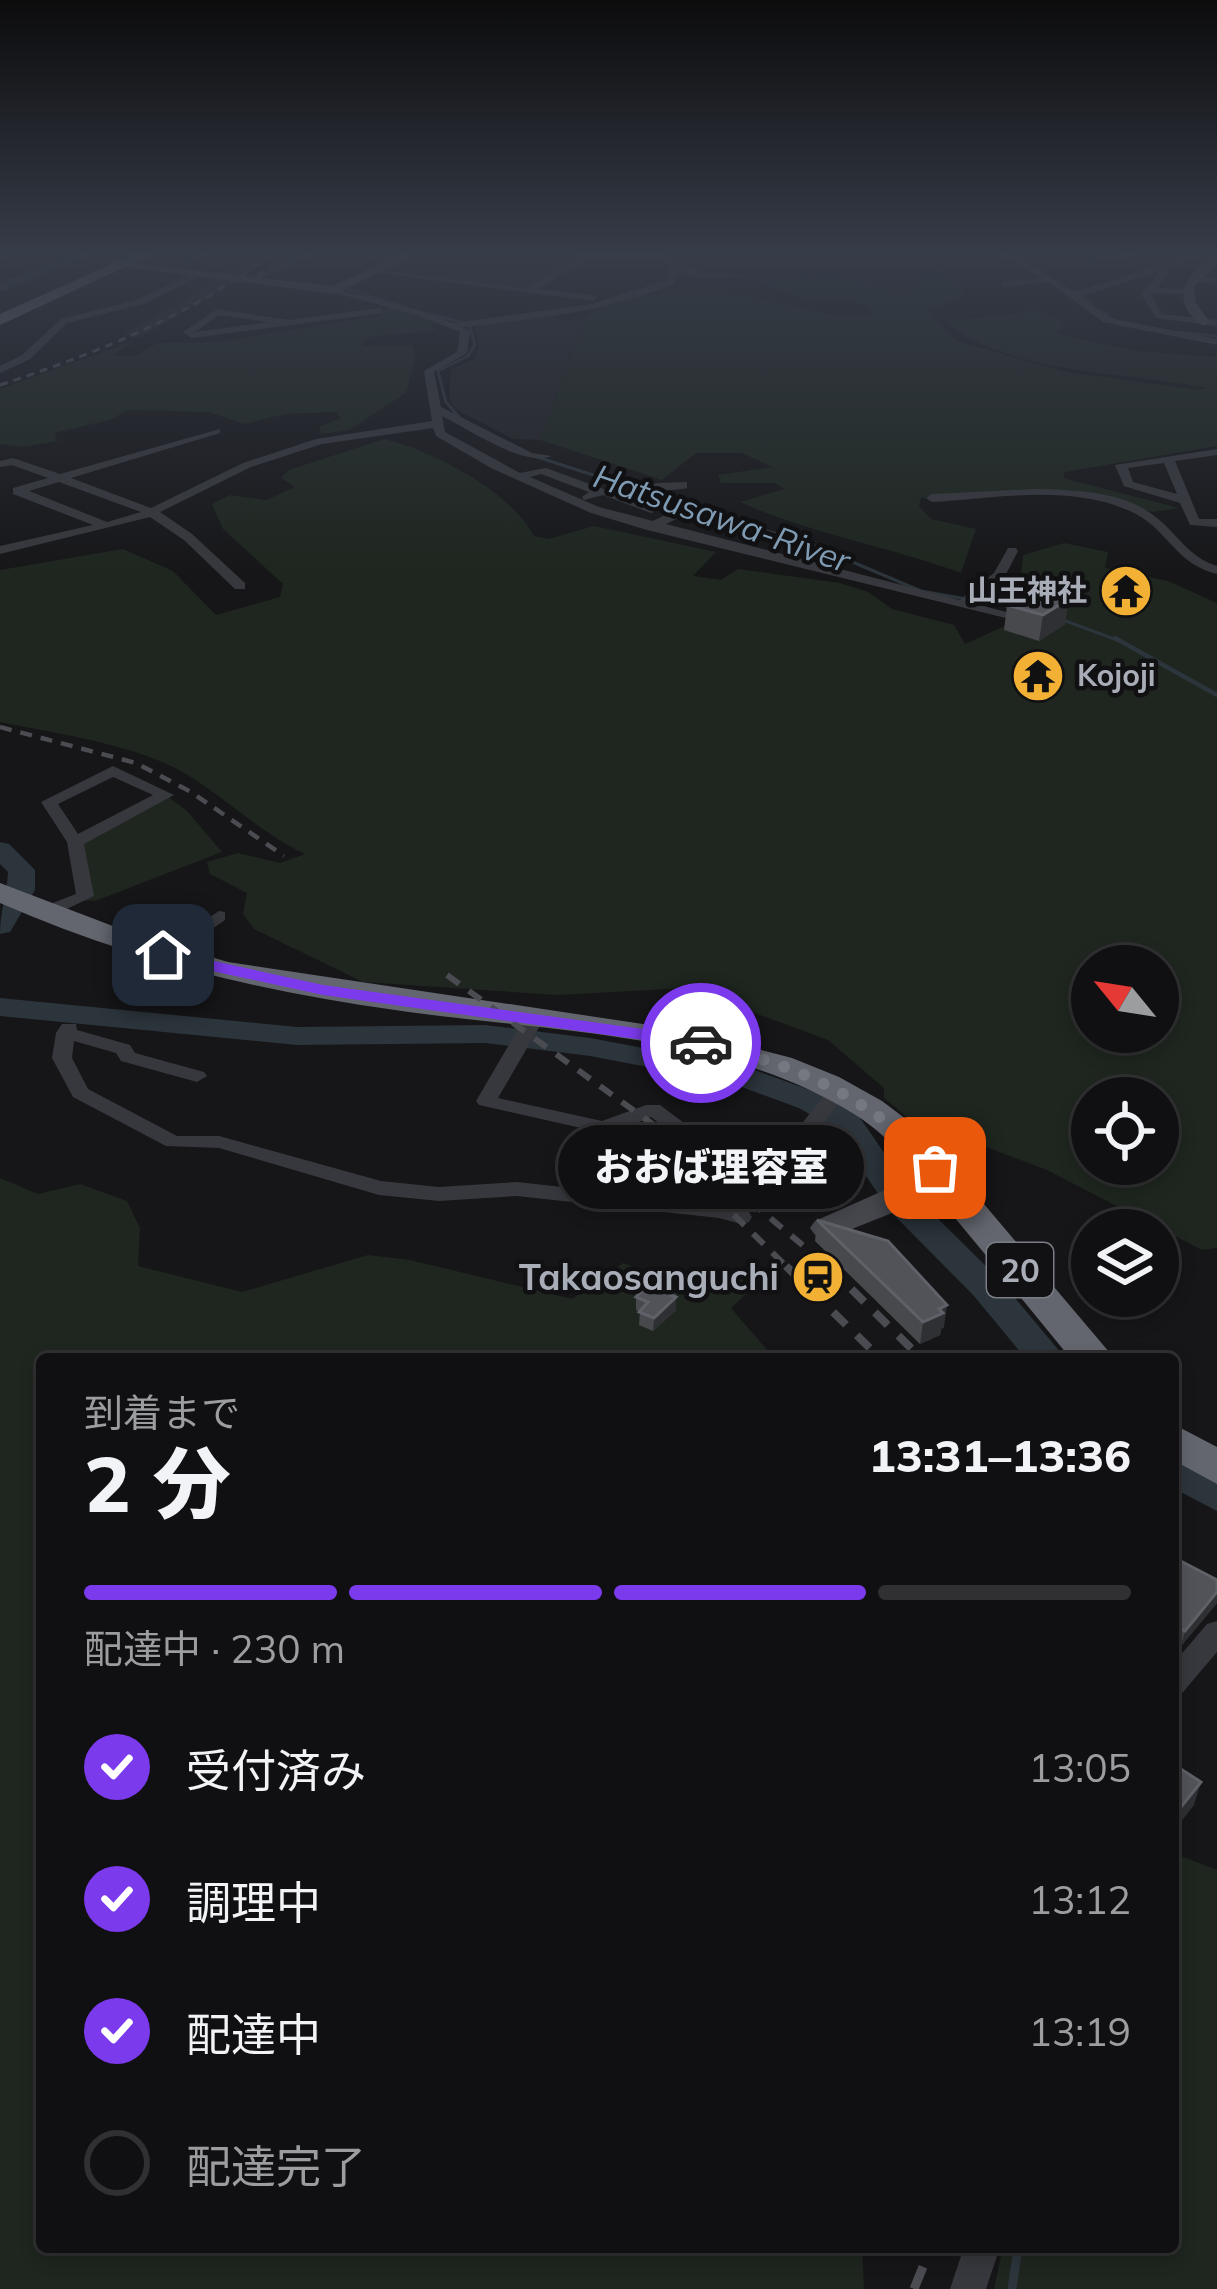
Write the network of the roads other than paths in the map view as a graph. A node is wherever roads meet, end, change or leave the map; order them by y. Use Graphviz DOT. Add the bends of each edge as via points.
graph roads {
  1 [pos="446,361"];
  2 [pos="436,409"];
  3 [pos="435,424"];
  4 [pos="216,431"];
  5 [pos="381,431"];
  6 [pos="1217,452"];
  7 [pos="546,456"];
  8 [pos="1168,459"];
  9 [pos="0,464"];
  10 [pos="518,476"];
  11 [pos="59,478"];
  12 [pos="683,485"];
  13 [pos="656,487"];
  14 [pos="214,488"];
  15 [pos="599,491"];
  16 [pos="932,498"];
  17 [pos="1184,500"];
  18 [pos="577,502"];
  19 [pos="689,508"];
  20 [pos="655,510"];
  21 [pos="151,512"];
  22 [pos="1217,523"];
  23 [pos="106,525"];
  24 [pos="651,527"];
  25 [pos="0,550"];
  26 [pos="1012,550"];
  27 [pos="1217,570"];
  28 [pos="240,586"];
  29 [pos="966,601"];
  30 [pos="1017,619"];
  31 [pos="75,842"];
  32 [pos="24,903"];
  33 [pos="219,916"];
  34 [pos="163,955"];
  35 [pos="527,1031"];
  36 [pos="197,1076"];
  37 [pos="831,1100"];
  38 [pos="625,1120"];
  39 [pos="946,1180"];
  40 [pos="743,1206"];
  41 [pos="826,1228"];
  42 [pos="1089,1353"];
  43 [pos="1179,1443"];
  44 [pos="1217,1468"];
  45 [pos="1217,1632"];
  46 [pos="1179,1677"];
  47 [pos="980,2253"];
  48 [pos="968,2289"];
  1 -- 2 [label="street" via="429,371"];
  2 -- 3 [label="street"];
  2 -- 7 [label="street" via="530,456"];
  3 -- 5 [label="street"];
  3 -- 10 [label="street" via="457,446"];
  4 -- 11 [label="street"];
  5 -- 14 [label="street" via="329,442"];
  5 -- 21 [label="street" via="247,465"];
  6 -- 8 [label="street"];
  8 -- 17 [label="street"];
  8 -- 17 [label="street" via="1121,464 1128,484"];
  9 -- 11 [label="street" via="14,461"];
  10 -- 15 [label="street" via="542,470"];
  10 -- 18 [label="street"];
  11 -- 21 [label="street"];
  11 -- 23 [label="street" via="17,491"];
  12 -- 13 [label="street"];
  15 -- 18 [label="street"];
  15 -- 20 [label="street"];
  16 -- 27 [label="street" via="1065,492 1139,511 1201,568"];
  17 -- 22 [label="street" via="1194,522"];
  18 -- 24 [label="street"];
  19 -- 24 [label="street"];
  21 -- 23 [label="street"];
  21 -- 28 [label="street"];
  23 -- 25 [label="street"];
  24 -- 29 [label="street"];
  26 -- 29 [label="street" via="999,574"];
  29 -- 30 [label="street"];
  31 -- 31 [label="street" via="148,805 166,795 113,771 50,802"];
  31 -- 32 [label="street" via="85,896"];
  32 -- 34 [label="highway, 20"];
  33 -- 34 [label="street"];
  34 -- 35 [label="highway, 20"];
  35 -- 37 [label="highway, 20" via="706,1043"];
  35 -- 38 [label="street" via="486,1101 603,1127"];
  36 -- 40 [label="street" via="67,1030 62,1058 80,1093 173,1142 219,1142 379,1188"];
  37 -- 39 [label="highway, 20" via="894,1125"];
  37 -- 40 [label="street"];
  38 -- 40 [label="street"];
  38 -- 40 [label="street" via="653,1109"];
  39 -- 41 [label="street"];
  39 -- 42 [label="highway, 20"];
  43 -- 44 [label="highway"];
  45 -- 46 [label="street"];
  47 -- 48 [label="street"];
}
